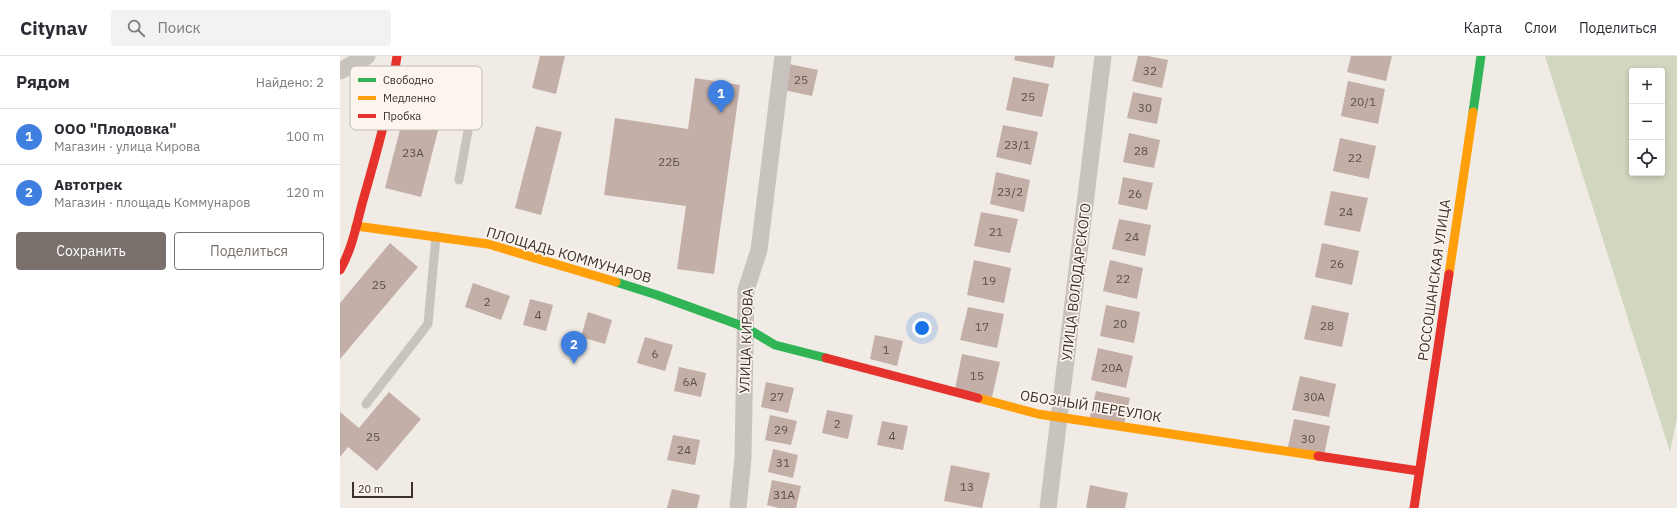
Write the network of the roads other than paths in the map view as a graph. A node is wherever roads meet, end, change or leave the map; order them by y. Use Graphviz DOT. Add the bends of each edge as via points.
graph roads {
  1 [pos="367,56"];
  2 [pos="397,56"];
  3 [pos="782,56"];
  4 [pos="1103,56"];
  5 [pos="1481,56"];
  6 [pos="350,66"];
  7 [pos="350,66"];
  8 [pos="396,66"];
  9 [pos="340,72"];
  10 [pos="382,130"];
  11 [pos="468,130"];
  12 [pos="459,180"];
  13 [pos="356,226"];
  14 [pos="436,236"];
  15 [pos="340,270"];
  16 [pos="745,327"];
  17 [pos="366,404"];
  18 [pos="1060,417"];
  19 [pos="1419,471"];
  20 [pos="738,508"];
  21 [pos="1048,508"];
  22 [pos="1414,508"];
  1 -- 6 [label="street"];
  2 -- 8 [label="street"];
  3 -- 16 [label="street, УЛИЦА КИРОВА" via="759,250 746,290"];
  4 -- 18 [label="street, УЛИЦА ВОЛОДАРСКОГО"];
  5 -- 19 [label="street, РОССОШАНСКАЯ УЛИЦА"];
  7 -- 9 [label="street"];
  10 -- 13 [label="street"];
  11 -- 12 [label="lane"];
  13 -- 14 [label="street, ПЛОЩАДЬ КОММУНАРОВ"];
  13 -- 15 [label="street"];
  14 -- 16 [label="street, ПЛОЩАДЬ КОММУНАРОВ" via="488,244 657,295"];
  14 -- 17 [label="lane" via="428,324"];
  16 -- 18 [label="street, ОБОЗНЫЙ ПЕРЕУЛОК" via="775,345 1038,414"];
  16 -- 20 [label="street, УЛИЦА КИРОВА" via="743,458"];
  18 -- 19 [label="street, ОБОЗНЫЙ ПЕРЕУЛОК"];
  18 -- 21 [label="street, УЛИЦА ВОЛОДАРСКОГО"];
  19 -- 22 [label="street, РОССОШАНСКАЯ УЛИЦА"];
}
